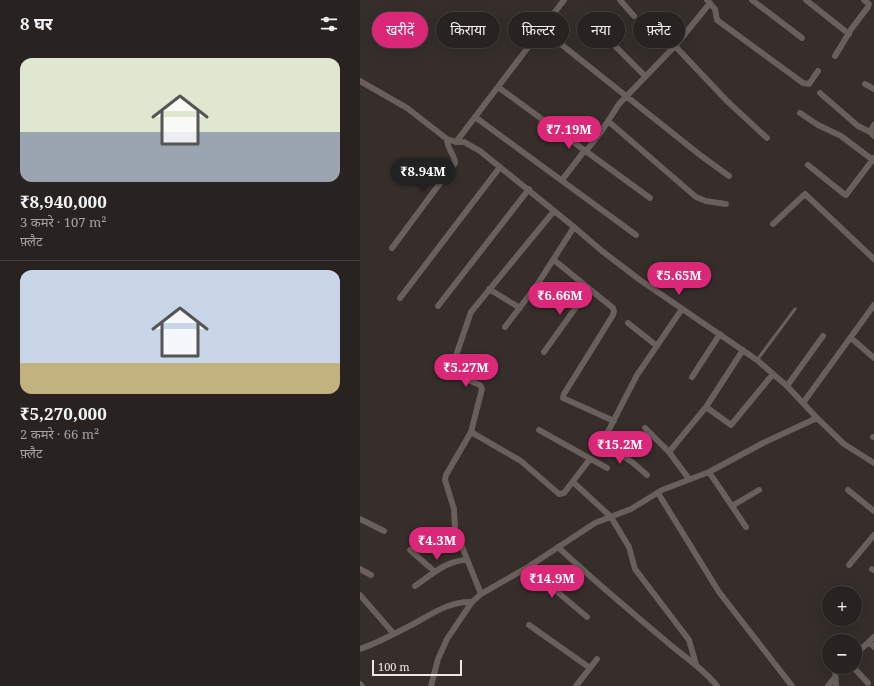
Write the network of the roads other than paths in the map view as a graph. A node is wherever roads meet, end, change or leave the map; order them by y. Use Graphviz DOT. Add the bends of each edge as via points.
graph roads {
  1 [pos="564,0"];
  2 [pos="620,0"];
  3 [pos="752,0"];
  4 [pos="807,0"];
  5 [pos="864,0"];
  6 [pos="709,2"];
  7 [pos="555,12"];
  8 [pos="633,15"];
  9 [pos="685,33"];
  10 [pos="848,34"];
  11 [pos="802,38"];
  12 [pos="528,48"];
  13 [pos="566,48"];
  14 [pos="617,48"];
  15 [pos="673,48"];
  16 [pos="677,48"];
  17 [pos="835,56"];
  18 [pos="818,71"];
  19 [pos="645,76"];
  20 [pos="360,81"];
  21 [pos="865,84"];
  22 [pos="498,87"];
  23 [pos="874,89"];
  24 [pos="820,93"];
  25 [pos="627,96"];
  26 [pos="800,113"];
  27 [pos="475,118"];
  28 [pos="608,121"];
  29 [pos="874,125"];
  30 [pos="872,134"];
  31 [pos="767,138"];
  32 [pos="447,139"];
  33 [pos="456,142"];
  34 [pos="586,151"];
  35 [pos="873,159"];
  36 [pos="808,164"];
  37 [pos="500,166"];
  38 [pos="729,176"];
  39 [pos="562,180"];
  40 [pos="528,190"];
  41 [pos="650,198"];
  42 [pos="726,204"];
  43 [pos="554,211"];
  44 [pos="773,224"];
  45 [pos="574,227"];
  46 [pos="636,235"];
  47 [pos="392,248"];
  48 [pos="874,259"];
  49 [pos="554,260"];
  50 [pos="490,289"];
  51 [pos="589,289"];
  52 [pos="400,298"];
  53 [pos="874,305"];
  54 [pos="438,306"];
  55 [pos="520,308"];
  56 [pos="682,309"];
  57 [pos="795,309"];
  58 [pos="628,323"];
  59 [pos="505,327"];
  60 [pos="720,334"];
  61 [pos="823,336"];
  62 [pos="851,338"];
  63 [pos="657,346"];
  64 [pos="743,350"];
  65 [pos="544,352"];
  66 [pos="874,358"];
  67 [pos="757,360"];
  68 [pos="773,374"];
  69 [pos="692,377"];
  70 [pos="787,386"];
  71 [pos="803,403"];
  72 [pos="706,407"];
  73 [pos="817,418"];
  74 [pos="614,421"];
  75 [pos="645,428"];
  76 [pos="539,430"];
  77 [pos="471,432"];
  78 [pos="602,443"];
  79 [pos="598,451"];
  80 [pos="669,452"];
  81 [pos="590,459"];
  82 [pos="874,463"];
  83 [pos="607,468"];
  84 [pos="709,472"];
  85 [pos="647,475"];
  86 [pos="689,480"];
  87 [pos="573,482"];
  88 [pos="759,490"];
  89 [pos="848,490"];
  90 [pos="658,493"];
  91 [pos="732,506"];
  92 [pos="874,511"];
  93 [pos="611,516"];
  94 [pos="360,519"];
  95 [pos="746,527"];
  96 [pos="384,532"];
  97 [pos="874,535"];
  98 [pos="558,547"];
  99 [pos="410,550"];
  100 [pos="467,560"];
  101 [pos="849,565"];
  102 [pos="528,567"];
  103 [pos="360,569"];
  104 [pos="435,572"];
  105 [pos="370,575"];
  106 [pos="415,586"];
  107 [pos="481,594"];
  108 [pos="360,595"];
  109 [pos="472,602"];
  110 [pos="587,617"];
  111 [pos="529,625"];
  112 [pos="394,634"];
  113 [pos="874,637"];
  114 [pos="869,642"];
  115 [pos="874,647"];
  116 [pos="862,648"];
  117 [pos="360,649"];
  118 [pos="597,659"];
  119 [pos="696,664"];
  120 [pos="590,668"];
  121 [pos="859,674"];
  122 [pos="835,677"];
  123 [pos="360,684"];
  124 [pos="868,684"];
  125 [pos="362,686"];
  126 [pos="431,686"];
  127 [pos="576,686"];
  128 [pos="717,686"];
  129 [pos="792,686"];
  130 [pos="828,686"];
  131 [pos="836,686"];
  1 -- 7 [label="street"];
  2 -- 8 [label="street"];
  3 -- 11 [label="street"];
  4 -- 10 [label="street"];
  5 -- 10 [label="street" via="869,4 868,7"];
  6 -- 9 [label="street"];
  6 -- 18 [label="street" via="715,8 717,20 803,83 808,84"];
  10 -- 17 [label="street"];
  12 -- 22 [label="street"];
  13 -- 25 [label="street"];
  14 -- 19 [label="street"];
  15 -- 19 [label="street"];
  16 -- 31 [label="street" via="727,101"];
  19 -- 25 [label="street"];
  20 -- 32 [label="street" via="407,108"];
  21 -- 23 [label="street"];
  22 -- 27 [label="street"];
  22 -- 34 [label="street"];
  24 -- 30 [label="street" via="858,126"];
  25 -- 28 [label="street"];
  25 -- 38 [label="street"];
  26 -- 35 [label="street" via="841,136"];
  27 -- 33 [label="street"];
  27 -- 39 [label="street"];
  28 -- 34 [label="street"];
  28 -- 42 [label="street" via="696,197"];
  29 -- 30 [label="street"];
  32 -- 33 [label="street"];
  32 -- 47 [label="street" via="455,162"];
  33 -- 37 [label="street" via="472,144"];
  34 -- 39 [label="street"];
  34 -- 41 [label="street"];
  35 -- 36 [label="street" via="846,195"];
  37 -- 40 [label="street"];
  37 -- 52 [label="street"];
  39 -- 46 [label="street"];
  40 -- 43 [label="street"];
  40 -- 54 [label="street"];
  43 -- 45 [label="street"];
  43 -- 50 [label="street"];
  44 -- 48 [label="street" via="805,194"];
  45 -- 49 [label="street"];
  45 -- 56 [label="street" via="602,251"];
  49 -- 51 [label="street"];
  49 -- 55 [label="street"];
  50 -- 55 [label="street"];
  50 -- 77 [label="street" via="471,312 452,370 454,374 482,386"];
  51 -- 65 [label="street"];
  51 -- 74 [label="street" via="614,311 563,398"];
  53 -- 62 [label="street"];
  55 -- 59 [label="street"];
  56 -- 60 [label="street"];
  56 -- 63 [label="street"];
  57 -- 67 [label="lane"];
  58 -- 63 [label="street"];
  60 -- 64 [label="street"];
  60 -- 69 [label="street"];
  61 -- 70 [label="street"];
  62 -- 66 [label="street"];
  62 -- 71 [label="street"];
  63 -- 74 [label="street" via="637,376"];
  64 -- 67 [label="street"];
  64 -- 72 [label="street"];
  67 -- 68 [label="street"];
  68 -- 70 [label="street"];
  68 -- 72 [label="street" via="731,425"];
  70 -- 71 [label="street"];
  71 -- 73 [label="street"];
  72 -- 80 [label="street"];
  73 -- 82 [label="street" via="844,444"];
  73 -- 84 [label="street"];
  74 -- 78 [label="street"];
  75 -- 80 [label="street"];
  76 -- 81 [label="street"];
  77 -- 87 [label="street" via="521,461 559,494 564,493"];
  77 -- 100 [label="street" via="445,480 454,509 455,529"];
  78 -- 79 [label="street"];
  78 -- 85 [label="street"];
  80 -- 86 [label="street"];
  81 -- 83 [label="street"];
  81 -- 87 [label="street"];
  84 -- 86 [label="street"];
  84 -- 91 [label="street"];
  86 -- 90 [label="street"];
  87 -- 93 [label="street"];
  88 -- 91 [label="street"];
  89 -- 92 [label="street"];
  90 -- 93 [label="street" via="636,507"];
  90 -- 129 [label="street" via="720,592"];
  91 -- 95 [label="street"];
  93 -- 98 [label="street" via="595,523"];
  93 -- 119 [label="street" via="629,547 635,569 688,640"];
  94 -- 96 [label="street"];
  97 -- 101 [label="street"];
  98 -- 102 [label="street"];
  98 -- 119 [label="street"];
  99 -- 104 [label="street"];
  100 -- 104 [label="street" via="454,561"];
  100 -- 107 [label="street"];
  102 -- 107 [label="street"];
  102 -- 110 [label="street"];
  103 -- 105 [label="street"];
  104 -- 106 [label="street"];
  107 -- 109 [label="street"];
  108 -- 112 [label="street"];
  109 -- 112 [label="street" via="448,605"];
  109 -- 126 [label="street" via="447,639 438,659"];
  111 -- 120 [label="street"];
  112 -- 117 [label="street"];
  113 -- 114 [label="street"];
  114 -- 115 [label="street"];
  114 -- 116 [label="street"];
  118 -- 120 [label="street"];
  119 -- 128 [label="street"];
  120 -- 127 [label="street"];
  121 -- 124 [label="street"];
  122 -- 130 [label="street"];
  122 -- 131 [label="street"];
  123 -- 125 [label="street"];
}
